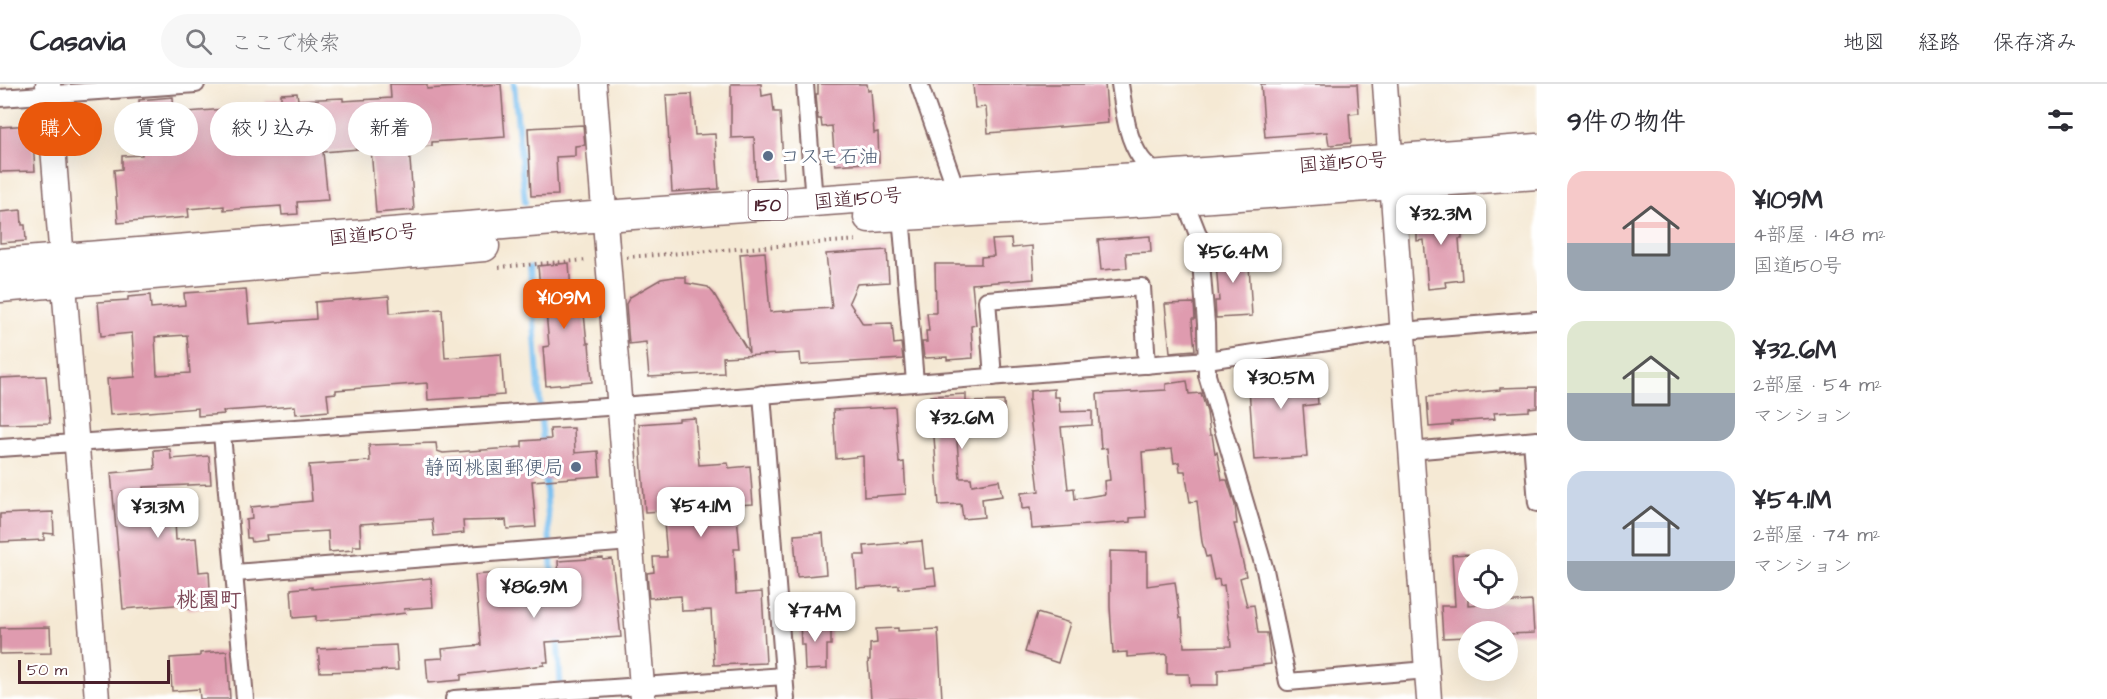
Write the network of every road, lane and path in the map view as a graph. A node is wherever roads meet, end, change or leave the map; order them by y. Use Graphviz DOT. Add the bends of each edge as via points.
graph roads {
  1 [pos="196,84"];
  2 [pos="594,84"];
  3 [pos="805,84"];
  4 [pos="919,84"];
  5 [pos="1119,84"];
  6 [pos="1385,84"];
  7 [pos="49,89"];
  8 [pos="0,98"];
  9 [pos="1537,149"];
  10 [pos="1392,171"];
  11 [pos="1537,174"];
  12 [pos="1158,175"];
  13 [pos="956,189"];
  14 [pos="1184,199"];
  15 [pos="814,202"];
  16 [pos="902,226"];
  17 [pos="607,237"];
  18 [pos="0,264"];
  19 [pos="489,267"];
  20 [pos="64,271"];
  21 [pos="0,286"];
  22 [pos="1537,320"];
  23 [pos="1402,331"];
  24 [pos="1207,360"];
  25 [pos="1148,365"];
  26 [pos="993,377"];
  27 [pos="915,382"];
  28 [pos="762,394"];
  29 [pos="621,406"];
  30 [pos="222,434"];
  31 [pos="1535,440"];
  32 [pos="77,444"];
  33 [pos="0,448"];
  34 [pos="1410,451"];
  35 [pos="1537,502"];
  36 [pos="631,542"];
  37 [pos="236,573"];
  38 [pos="1426,670"];
  39 [pos="785,676"];
  40 [pos="642,692"];
  41 [pos="97,699"];
  42 [pos="245,699"];
  43 [pos="454,699"];
  44 [pos="786,699"];
  45 [pos="1429,699"];
  1 -- 7 [label="street"];
  2 -- 17 [label="street"];
  3 -- 15 [label="street"];
  4 -- 13 [label="street"];
  5 -- 12 [label="street" via="1132,141 1141,159"];
  6 -- 10 [label="street"];
  7 -- 8 [label="street"];
  7 -- 20 [label="street"];
  9 -- 10 [label="highway, 国道150号 / 150"];
  10 -- 11 [label="highway, 国道150号 / 150"];
  10 -- 12 [label="highway, 国道150号 / 150"];
  10 -- 14 [label="highway, 国道150号 / 150"];
  10 -- 23 [label="street"];
  12 -- 13 [label="highway, 国道150号 / 150"];
  13 -- 15 [label="highway, 国道150号 / 150"];
  14 -- 16 [label="highway, 国道150号 / 150"];
  14 -- 24 [label="street" via="1199,237"];
  15 -- 17 [label="highway, 国道150号 / 150"];
  16 -- 17 [label="highway, 国道150号 / 150"];
  16 -- 17 [label="path"];
  16 -- 27 [label="street"];
  17 -- 19 [label="path"];
  17 -- 20 [label="highway, 国道150号 / 150"];
  17 -- 29 [label="street"];
  18 -- 20 [label="highway, 国道150号 / 150"];
  20 -- 21 [label="highway, 国道150号 / 150"];
  20 -- 32 [label="street"];
  22 -- 23 [label="street"];
  23 -- 24 [label="street"];
  23 -- 34 [label="street"];
  24 -- 25 [label="street"];
  24 -- 38 [label="street" via="1215,406 1265,570 1288,682"];
  25 -- 26 [label="street"];
  25 -- 26 [label="street" via="1142,287 987,300"];
  26 -- 27 [label="street"];
  27 -- 28 [label="street"];
  28 -- 29 [label="street"];
  28 -- 39 [label="street"];
  29 -- 30 [label="street"];
  29 -- 36 [label="street"];
  30 -- 32 [label="street"];
  30 -- 37 [label="street"];
  31 -- 34 [label="street"];
  31 -- 35 [label="street"];
  32 -- 33 [label="street"];
  32 -- 41 [label="street"];
  34 -- 38 [label="street"];
  36 -- 37 [label="street"];
  36 -- 40 [label="street"];
  37 -- 42 [label="street"];
  38 -- 45 [label="street"];
  39 -- 40 [label="street"];
  39 -- 44 [label="street"];
  40 -- 43 [label="street"];
}
